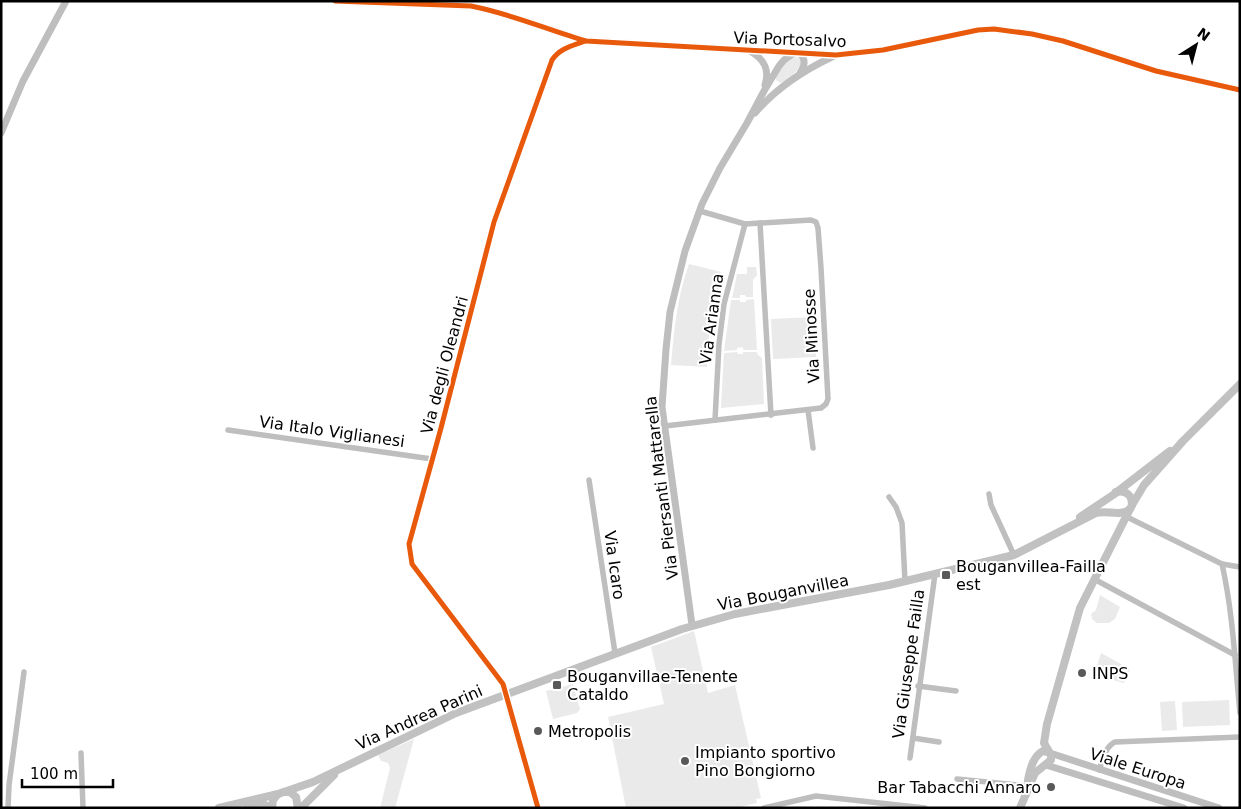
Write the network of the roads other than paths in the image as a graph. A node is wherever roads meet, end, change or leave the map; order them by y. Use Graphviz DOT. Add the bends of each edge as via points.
graph roads {
  1 [pos="66,1"];
  2 [pos="336,1"];
  3 [pos="586,41"];
  4 [pos="749,51"];
  5 [pos="797,53"];
  6 [pos="836,55"];
  7 [pos="800,73"];
  8 [pos="1240,90"];
  9 [pos="764,91"];
  10 [pos="747,124"];
  11 [pos="1,133"];
  12 [pos="700,211"];
  13 [pos="760,223"];
  14 [pos="745,224"];
  15 [pos="1240,384"];
  16 [pos="808,410"];
  17 [pos="771,415"];
  18 [pos="714,420"];
  19 [pos="665,426"];
  20 [pos="228,430"];
  21 [pos="1183,441"];
  22 [pos="813,448"];
  23 [pos="432,459"];
  24 [pos="589,480"];
  25 [pos="989,494"];
  26 [pos="1114,494"];
  27 [pos="889,496"];
  28 [pos="1130,510"];
  29 [pos="1114,511"];
  30 [pos="1067,528"];
  31 [pos="1109,548"];
  32 [pos="1014,555"];
  33 [pos="1222,564"];
  34 [pos="1240,567"];
  35 [pos="934,574"];
  36 [pos="1094,579"];
  37 [pos="905,581"];
  38 [pos="692,625"];
  39 [pos="614,653"];
  40 [pos="1235,655"];
  41 [pos="24,672"];
  42 [pos="918,686"];
  43 [pos="956,691"];
  44 [pos="507,694"];
  45 [pos="1240,712"];
  46 [pos="1047,724"];
  47 [pos="1240,737"];
  48 [pos="912,738"];
  49 [pos="939,742"];
  50 [pos="1049,752"];
  51 [pos="81,753"];
  52 [pos="1038,754"];
  53 [pos="910,758"];
  54 [pos="1046,765"];
  55 [pos="344,767"];
  56 [pos="1099,770"];
  57 [pos="957,779"];
  58 [pos="1026,789"];
  59 [pos="280,793"];
  60 [pos="782,806"];
  61 [pos="1179,807"];
  62 [pos="8,808"];
  63 [pos="83,808"];
  64 [pos="220,808"];
  65 [pos="238,808"];
  66 [pos="272,808"];
  67 [pos="299,808"];
  68 [pos="538,808"];
  69 [pos="764,808"];
  70 [pos="925,808"];
  71 [pos="1020,808"];
  72 [pos="1219,808"];
  1 -- 11 [label="street" via="23,81"];
  2 -- 3 [label="street, Via Portosalvo" via="480,8"];
  3 -- 4 [label="street, Via Portosalvo"];
  3 -- 23 [label="street, Via degli Oleandri" via="564,48 552,60 494,222"];
  4 -- 5 [label="street, Via Portosalvo"];
  4 -- 9 [label="street" via="761,59 767,70"];
  5 -- 6 [label="street, Via Portosalvo"];
  5 -- 7 [label="street" via="804,59"];
  5 -- 9 [label="street" via="784,60"];
  6 -- 7 [label="street"];
  6 -- 8 [label="street, Via Portosalvo" via="883,50 978,30 1010,30 1063,41 1156,71"];
  7 -- 10 [label="street" via="776,90"];
  9 -- 10 [label="street"];
  10 -- 12 [label="street, Via Piersanti Mattarella" via="720,168"];
  12 -- 14 [label="street, Via Minosse"];
  12 -- 19 [label="street, Via Piersanti Mattarella" via="685,251 670,312 663,384"];
  13 -- 14 [label="street, Via Minosse"];
  13 -- 16 [label="street, Via Minosse" via="811,220 817,225 828,399 821,408"];
  13 -- 17 [label="street"];
  14 -- 18 [label="street, Via Arianna" via="724,304 718,344"];
  15 -- 21 [label="main road"];
  16 -- 17 [label="street, Via Minosse"];
  16 -- 22 [label="street"];
  17 -- 18 [label="street, Via Minosse"];
  18 -- 19 [label="street, Via Minosse"];
  19 -- 38 [label="street, Via Piersanti Mattarella"];
  20 -- 23 [label="street, Via Italo Viglianesi"];
  21 -- 26 [label="main road"];
  21 -- 28 [label="main road" via="1144,485"];
  23 -- 44 [label="street, Via degli Oleandri" via="409,544 411,562 503,684"];
  24 -- 39 [label="street, Via Icaro"];
  25 -- 32 [label="street"];
  26 -- 28 [label="main road" via="1121,491 1128,494"];
  26 -- 29 [label="main road" via="1110,504"];
  26 -- 30 [label="main road"];
  27 -- 37 [label="street" via="902,522"];
  28 -- 29 [label="main road" via="1124,513"];
  28 -- 31 [label="main road"];
  28 -- 33 [label="street"];
  29 -- 30 [label="main road" via="1096,513"];
  29 -- 31 [label="main road" via="1118,524"];
  30 -- 32 [label="main road, Via Bouganvillea"];
  31 -- 36 [label="main road"];
  32 -- 35 [label="main road, Via Bouganvillea"];
  33 -- 34 [label="street"];
  33 -- 40 [label="street"];
  35 -- 37 [label="main road, Via Bouganvillea"];
  35 -- 42 [label="street, Via Giuseppe Failla"];
  36 -- 40 [label="street"];
  36 -- 46 [label="main road" via="1080,608"];
  37 -- 38 [label="main road, Via Bouganvillea"];
  38 -- 39 [label="main road, Via Bouganvillea"];
  39 -- 44 [label="main road, Via Bouganvillea"];
  40 -- 45 [label="street"];
  41 -- 62 [label="street"];
  42 -- 43 [label="street"];
  42 -- 48 [label="street, Via Giuseppe Failla"];
  44 -- 55 [label="main road, Via Andrea Parini" via="456,713"];
  44 -- 68 [label="street"];
  46 -- 50 [label="main road" via="1044,743"];
  46 -- 52 [label="main road"];
  47 -- 56 [label="street" via="1116,742 1106,750"];
  48 -- 49 [label="street"];
  48 -- 53 [label="street, Via Giuseppe Failla"];
  50 -- 52 [label="main road"];
  50 -- 54 [label="main road" via="1051,760"];
  50 -- 56 [label="street, Viale Europa"];
  51 -- 63 [label="street"];
  52 -- 54 [label="main road" via="1038,762"];
  52 -- 58 [label="main road"];
  54 -- 58 [label="main road" via="1035,773"];
  54 -- 61 [label="street, Viale Europa"];
  55 -- 59 [label="main road, Via Andrea Parini"];
  55 -- 67 [label="main road"];
  56 -- 72 [label="street, Viale Europa"];
  57 -- 58 [label="street"];
  58 -- 71 [label="main road"];
  59 -- 64 [label="main road, Via Andrea Parini"];
  59 -- 66 [label="main road" via="273,800"];
  59 -- 67 [label="main road" via="293,794"];
  60 -- 69 [label="street"];
  60 -- 70 [label="street" via="816,796"];
  65 -- 66 [label="main road" via="254,803"];
}
